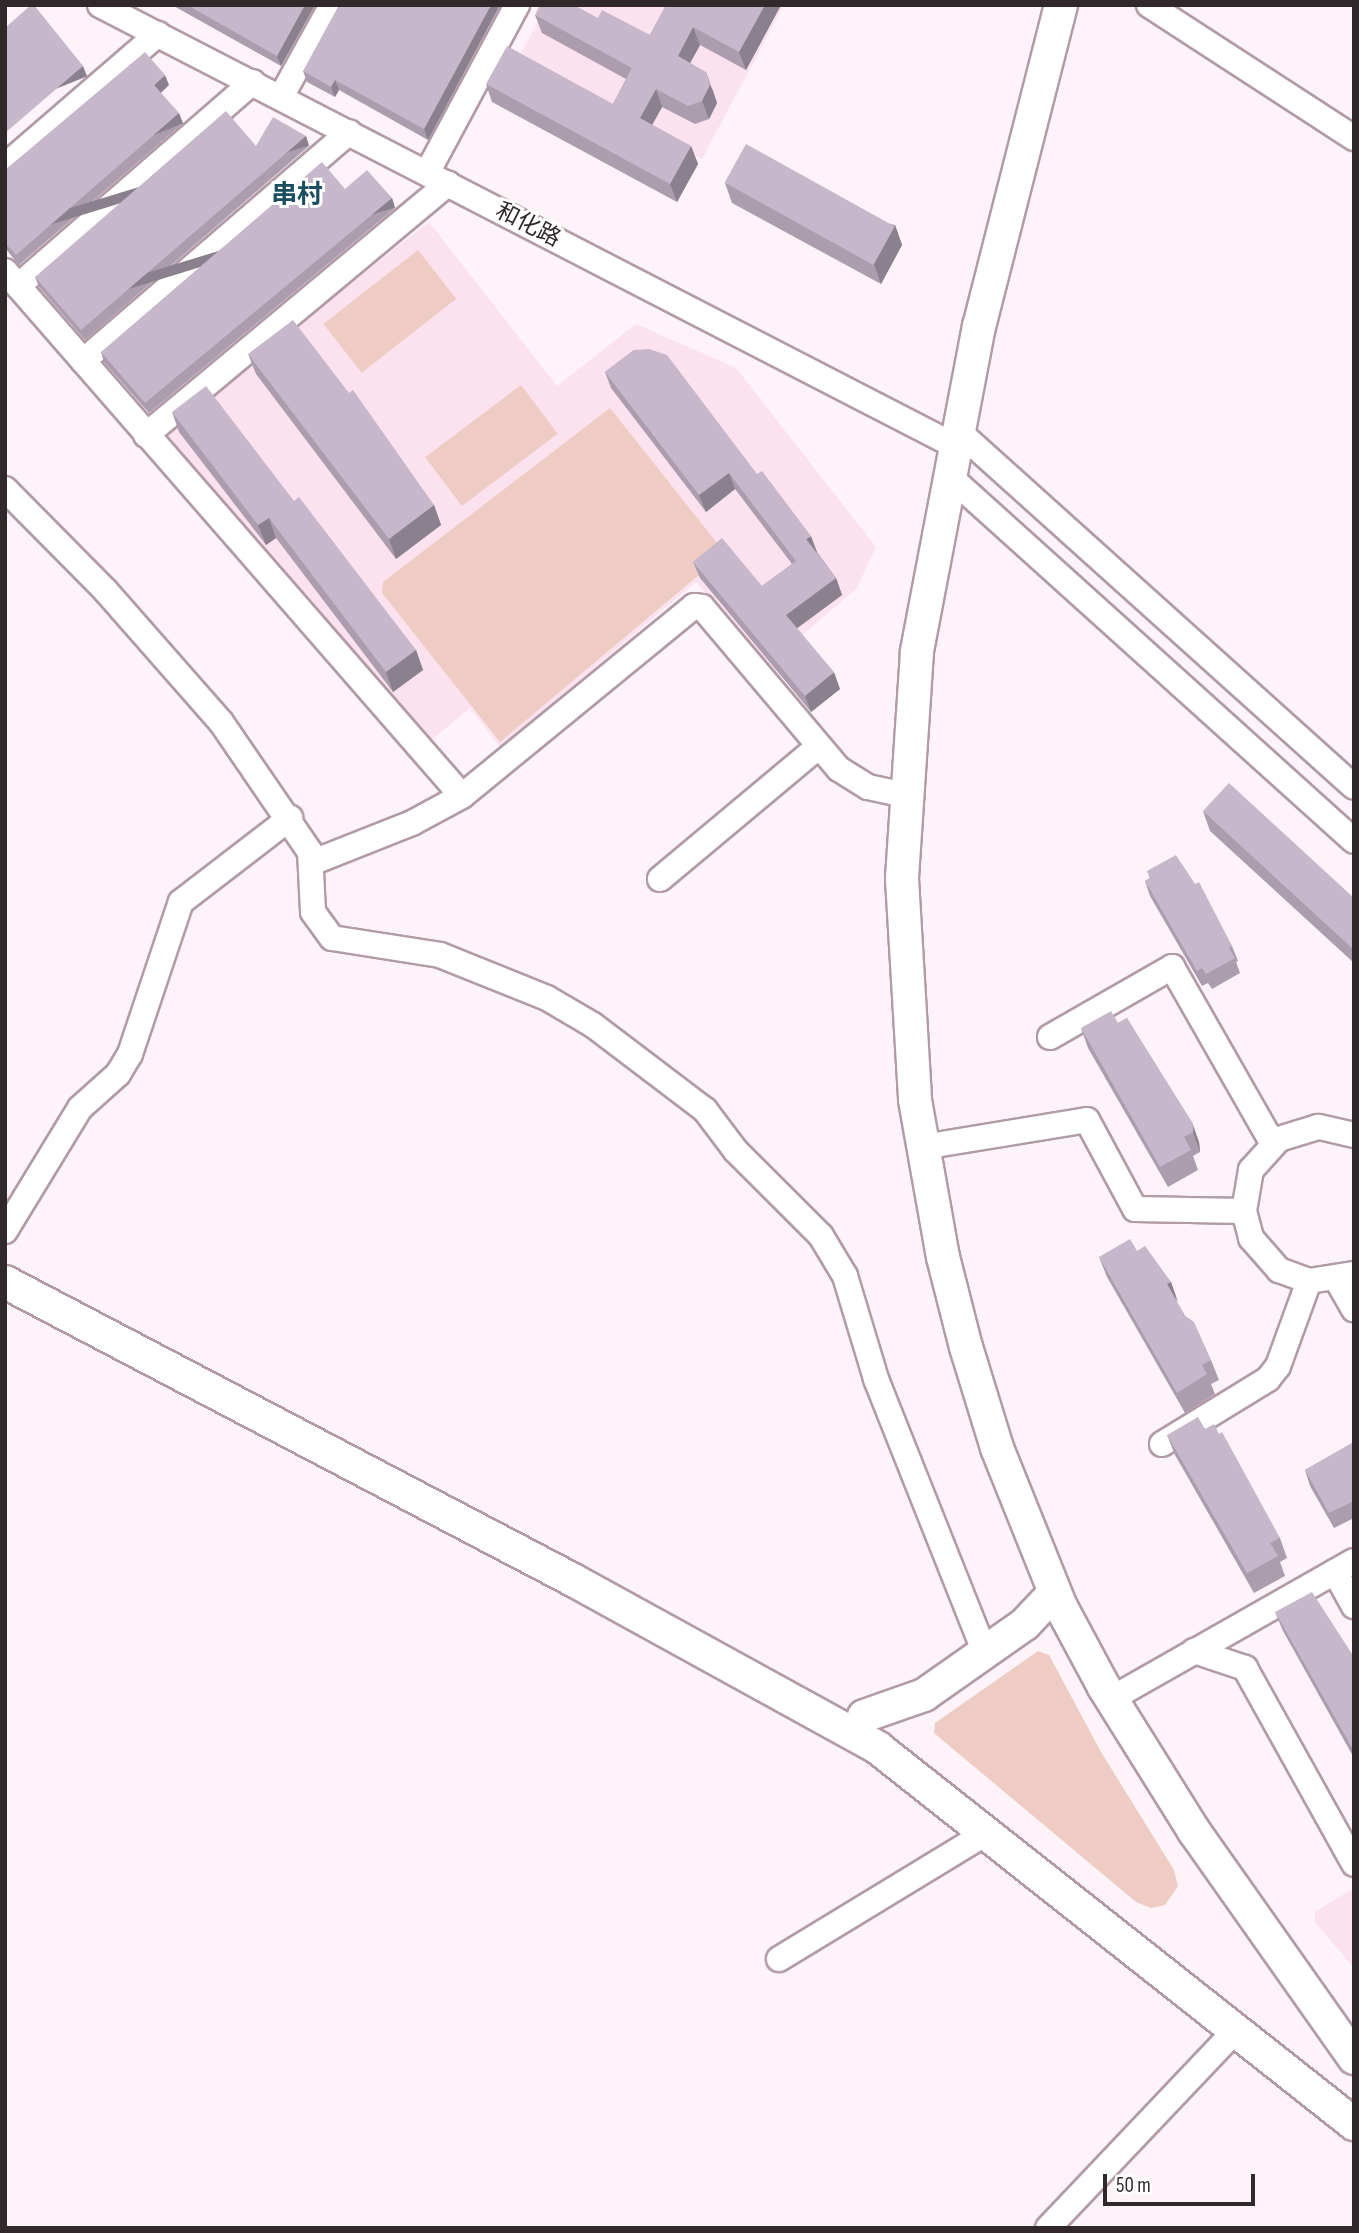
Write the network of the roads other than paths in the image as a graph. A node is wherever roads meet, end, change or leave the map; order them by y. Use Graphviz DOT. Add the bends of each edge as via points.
graph roads {
  1 [pos="100,5"];
  2 [pos="332,5"];
  3 [pos="517,5"];
  4 [pos="1061,5"];
  5 [pos="1149,5"];
  6 [pos="126,10"];
  7 [pos="158,34"];
  8 [pos="253,82"];
  9 [pos="281,97"];
  10 [pos="349,132"];
  11 [pos="1354,138"];
  12 [pos="5,166"];
  13 [pos="438,178"];
  14 [pos="11,279"];
  15 [pos="83,361"];
  16 [pos="146,435"];
  17 [pos="954,451"];
  18 [pos="5,489"];
  19 [pos="819,746"];
  20 [pos="1354,787"];
  21 [pos="905,795"];
  22 [pos="462,796"];
  23 [pos="290,818"];
  24 [pos="1354,841"];
  25 [pos="311,863"];
  26 [pos="660,879"];
  27 [pos="1050,1037"];
  28 [pos="1354,1135"];
  29 [pos="1273,1144"];
  30 [pos="923,1147"];
  31 [pos="1244,1211"];
  32 [pos="5,1231"];
  33 [pos="5,1260"];
  34 [pos="1345,1277"];
  35 [pos="1309,1281"];
  36 [pos="5,1282"];
  37 [pos="1354,1309"];
  38 [pos="1162,1444"];
  39 [pos="1344,1567"];
  40 [pos="1054,1593"];
  41 [pos="1354,1605"];
  42 [pos="1194,1651"];
  43 [pos="985,1653"];
  44 [pos="1111,1699"];
  45 [pos="864,1716"];
  46 [pos="988,1832"];
  47 [pos="1354,1864"];
  48 [pos="779,1959"];
  49 [pos="1235,2031"];
  50 [pos="1354,2058"];
  51 [pos="1354,2100"];
  52 [pos="1354,2124"];
  53 [pos="1048,2228"];
  1 -- 6 [label="street, 和化路"];
  2 -- 9 [label="street"];
  3 -- 13 [label="street"];
  4 -- 17 [label="main road" via="979,326"];
  5 -- 11 [label="street"];
  6 -- 7 [label="street, 和化路"];
  7 -- 8 [label="street, 和化路"];
  7 -- 12 [label="street"];
  8 -- 9 [label="street, 和化路"];
  8 -- 14 [label="street"];
  9 -- 10 [label="street, 和化路"];
  10 -- 13 [label="street, 和化路"];
  10 -- 15 [label="street"];
  13 -- 16 [label="street"];
  13 -- 17 [label="street, 和化路"];
  14 -- 15 [label="street"];
  15 -- 16 [label="street"];
  16 -- 22 [label="street"];
  17 -- 20 [label="street"];
  17 -- 21 [label="main road" via="917,652"];
  17 -- 24 [label="street"];
  18 -- 23 [label="street" via="105,590 204,701"];
  19 -- 21 [label="street" via="856,781"];
  19 -- 22 [label="street" via="702,607 694,606"];
  19 -- 26 [label="street"];
  21 -- 30 [label="main road" via="902,879 907,1003"];
  22 -- 25 [label="street"];
  23 -- 25 [label="street" via="310,852"];
  23 -- 32 [label="street" via="181,902 130,1054 118,1074 80,1108"];
  25 -- 43 [label="street" via="313,912 332,938 440,955 547,998 593,1025 705,1110 736,1151 821,1236 845,1276 876,1379"];
  27 -- 29 [label="street" via="1172,967"];
  28 -- 29 [label="street" via="1334,1128 1305,1128"];
  29 -- 31 [label="street" via="1251,1170"];
  30 -- 31 [label="street" via="1087,1120 1135,1209"];
  30 -- 40 [label="main road" via="943,1257 966,1347 997,1448"];
  31 -- 35 [label="street" via="1251,1238 1268,1261"];
  33 -- 45 [label="main road"];
  34 -- 35 [label="street"];
  34 -- 37 [label="street"];
  35 -- 38 [label="street" via="1278,1366 1268,1379"];
  36 -- 46 [label="main road" via="825,1715 878,1748"];
  39 -- 41 [label="street"];
  39 -- 42 [label="street"];
  40 -- 43 [label="main road" via="1025,1624"];
  40 -- 44 [label="main road"];
  42 -- 44 [label="street"];
  42 -- 47 [label="street" via="1245,1668"];
  43 -- 45 [label="main road" via="924,1695"];
  44 -- 50 [label="main road" via="1225,1877"];
  45 -- 51 [label="main road" via="955,1779 1113,1912"];
  46 -- 48 [label="street"];
  46 -- 49 [label="main road"];
  49 -- 52 [label="main road"];
  49 -- 53 [label="street"];
}
